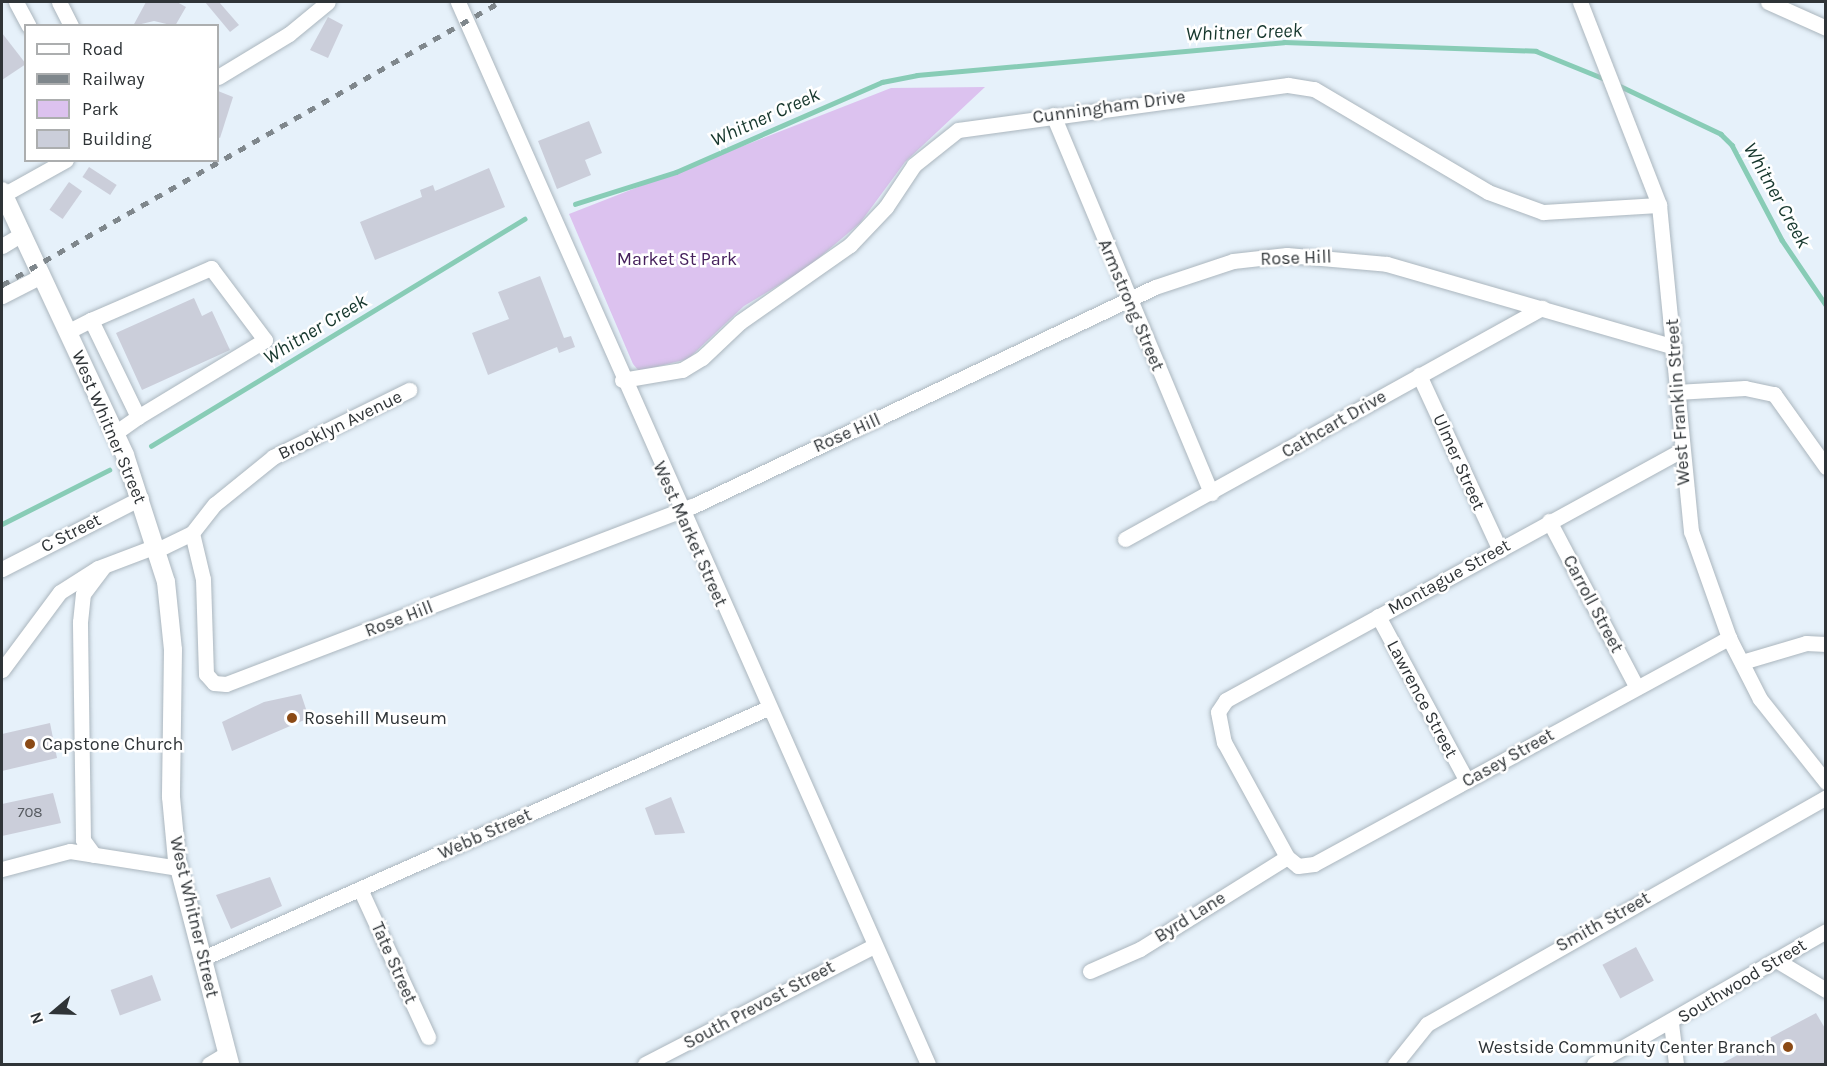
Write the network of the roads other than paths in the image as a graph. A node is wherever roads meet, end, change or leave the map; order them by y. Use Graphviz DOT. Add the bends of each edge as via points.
graph roads {
  1 [pos="16,2"];
  2 [pos="59,2"];
  3 [pos="328,2"];
  4 [pos="458,2"];
  5 [pos="1580,2"];
  6 [pos="1768,2"];
  7 [pos="28,24"];
  8 [pos="70,24"];
  9 [pos="1826,28"];
  10 [pos="219,76"];
  11 [pos="1053,115"];
  12 [pos="62,162"];
  13 [pos="2,193"];
  14 [pos="1659,205"];
  15 [pos="22,234"];
  16 [pos="2,246"];
  17 [pos="41,276"];
  18 [pos="2,296"];
  19 [pos="1128,300"];
  20 [pos="1542,308"];
  21 [pos="91,320"];
  22 [pos="67,332"];
  23 [pos="1674,347"];
  24 [pos="105,351"];
  25 [pos="81,362"];
  26 [pos="1419,375"];
  27 [pos="622,380"];
  28 [pos="409,390"];
  29 [pos="1676,392"];
  30 [pos="129,400"];
  31 [pos="105,412"];
  32 [pos="138,417"];
  33 [pos="115,433"];
  34 [pos="1680,451"];
  35 [pos="1826,466"];
  36 [pos="1211,494"];
  37 [pos="141,498"];
  38 [pos="680,511"];
  39 [pos="1549,521"];
  40 [pos="192,532"];
  41 [pos="1125,539"];
  42 [pos="157,548"];
  43 [pos="1500,550"];
  44 [pos="103,567"];
  45 [pos="2,569"];
  46 [pos="1378,616"];
  47 [pos="1729,638"];
  48 [pos="1826,644"];
  49 [pos="1742,662"];
  50 [pos="2,670"];
  51 [pos="1636,686"];
  52 [pos="768,708"];
  53 [pos="1467,781"];
  54 [pos="1826,782"];
  55 [pos="1826,797"];
  56 [pos="94,855"];
  57 [pos="1287,857"];
  58 [pos="179,868"];
  59 [pos="2,869"];
  60 [pos="360,889"];
  61 [pos="1826,931"];
  62 [pos="874,946"];
  63 [pos="201,958"];
  64 [pos="1776,960"];
  65 [pos="1090,971"];
  66 [pos="1826,990"];
  67 [pos="1671,1023"];
  68 [pos="428,1037"];
  69 [pos="228,1059"];
  70 [pos="209,1065"];
  71 [pos="645,1065"];
  72 [pos="928,1065"];
  73 [pos="1395,1065"];
  74 [pos="1594,1065"];
  75 [pos="1676,1065"];
  1 -- 7 [label="street"];
  2 -- 8 [label="street"];
  3 -- 10 [label="street" via="289,34"];
  4 -- 27 [label="street, West Market Street"];
  5 -- 14 [label="street, West Franklin Street" via="1623,103"];
  6 -- 9 [label="street"];
  11 -- 14 [label="street, Cunningham Drive" via="1288,85 1314,89 1488,192 1543,212"];
  11 -- 19 [label="street, Armstrong Street"];
  11 -- 27 [label="street, Cunningham Drive" via="958,130 914,165 886,207 850,245 740,322 702,358 682,370"];
  12 -- 13 [label="street"];
  13 -- 15 [label="main road, West Whitner Street"];
  14 -- 23 [label="street, West Franklin Street"];
  15 -- 16 [label="street"];
  15 -- 17 [label="main road, West Whitner Street"];
  17 -- 18 [label="street"];
  17 -- 22 [label="main road, West Whitner Street"];
  19 -- 20 [label="street, Rose Hill" via="1233,261 1310,255 1387,264"];
  19 -- 36 [label="street, Armstrong Street"];
  19 -- 38 [label="street, Rose Hill"];
  20 -- 23 [label="street, Rose Hill"];
  20 -- 26 [label="street, Cathcart Drive"];
  21 -- 22 [label="street"];
  21 -- 24 [label="street"];
  21 -- 32 [label="street" via="211,268 265,340"];
  22 -- 25 [label="main road, West Whitner Street"];
  23 -- 29 [label="street, West Franklin Street"];
  24 -- 25 [label="street"];
  24 -- 30 [label="street"];
  25 -- 31 [label="main road, West Whitner Street"];
  26 -- 36 [label="street, Cathcart Drive"];
  26 -- 43 [label="street, Ulmer Street"];
  27 -- 38 [label="street, West Market Street"];
  28 -- 40 [label="street, Brooklyn Avenue" via="273,457 214,504"];
  29 -- 34 [label="street, West Franklin Street"];
  29 -- 35 [label="street" via="1745,388 1774,394"];
  30 -- 31 [label="street"];
  30 -- 32 [label="street"];
  31 -- 33 [label="main road, West Whitner Street"];
  32 -- 33 [label="street"];
  33 -- 37 [label="main road, West Whitner Street"];
  34 -- 39 [label="street, Montague Street"];
  34 -- 47 [label="street, West Franklin Street" via="1691,531"];
  36 -- 41 [label="street, Cathcart Drive"];
  37 -- 42 [label="main road, West Whitner Street"];
  37 -- 45 [label="street, C Street"];
  38 -- 40 [label="street, Rose Hill" via="226,684 214,684 206,674 202,579"];
  38 -- 52 [label="street, West Market Street"];
  39 -- 43 [label="street, Montague Street"];
  39 -- 51 [label="street, Carroll Street"];
  40 -- 42 [label="street"];
  42 -- 44 [label="street"];
  42 -- 58 [label="main road, West Whitner Street" via="173,651 171,797"];
  43 -- 46 [label="street, Montague Street"];
  44 -- 50 [label="street" via="60,592"];
  44 -- 56 [label="street" via="83,594 80,622 84,840"];
  46 -- 53 [label="street, Lawrence Street"];
  46 -- 57 [label="street, Montague Street" via="1222,706 1224,742"];
  47 -- 49 [label="street, West Franklin Street"];
  47 -- 51 [label="street, Casey Street"];
  48 -- 49 [label="street" via="1806,644"];
  49 -- 54 [label="street, West Franklin Street" via="1782,731"];
  51 -- 53 [label="street, Casey Street"];
  52 -- 60 [label="street, Webb Street"];
  52 -- 62 [label="street, West Market Street"];
  53 -- 57 [label="street, Casey Street" via="1314,864 1298,866"];
  55 -- 73 [label="street, Smith Street" via="1427,1024"];
  56 -- 58 [label="street"];
  56 -- 59 [label="street" via="70,851"];
  57 -- 65 [label="street, Byrd Lane" via="1140,949"];
  58 -- 63 [label="main road, West Whitner Street"];
  60 -- 63 [label="street, Webb Street"];
  60 -- 68 [label="street, Tate Street"];
  61 -- 64 [label="street, Southwood Street"];
  62 -- 71 [label="street, South Prevost Street"];
  62 -- 72 [label="street, West Market Street"];
  63 -- 69 [label="main road, West Whitner Street"];
  64 -- 66 [label="street"];
  64 -- 67 [label="street, Southwood Street"];
  67 -- 74 [label="street, Southwood Street"];
  67 -- 75 [label="street"];
  69 -- 70 [label="street"];
}
